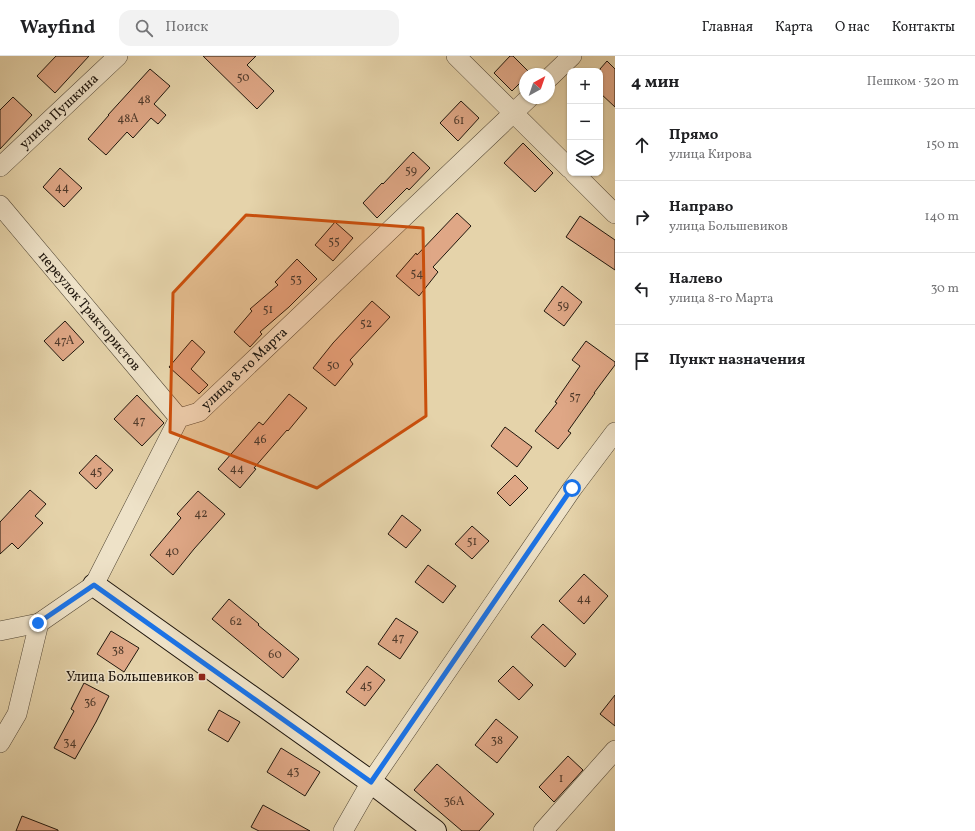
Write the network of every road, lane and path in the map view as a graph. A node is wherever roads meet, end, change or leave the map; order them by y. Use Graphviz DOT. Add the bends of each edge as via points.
graph roads {
  1 [pos="118,56"];
  2 [pos="456,56"];
  3 [pos="572,56"];
  4 [pos="555,72"];
  5 [pos="523,104"];
  6 [pos="513,113"];
  7 [pos="567,166"];
  8 [pos="0,167"];
  9 [pos="577,176"];
  10 [pos="0,205"];
  11 [pos="615,214"];
  12 [pos="179,418"];
  13 [pos="615,432"];
  14 [pos="94,585"];
  15 [pos="38,623"];
  16 [pos="0,631"];
  17 [pos="0,743"];
  18 [pos="615,750"];
  19 [pos="371,782"];
  20 [pos="344,831"];
  21 [pos="435,831"];
  22 [pos="543,831"];
  1 -- 8 [label="street, улица Пушкина"];
  2 -- 6 [label="street"];
  3 -- 4 [label="street"];
  5 -- 6 [label="street, улица 8-го Марта"];
  6 -- 7 [label="street"];
  6 -- 12 [label="street, улица 8-го Марта" via="199,412"];
  9 -- 11 [label="street"];
  10 -- 12 [label="street, переулок Трактористов"];
  12 -- 14 [label="street"];
  13 -- 19 [label="street" via="572,488"];
  14 -- 15 [label="street"];
  14 -- 19 [label="street"];
  15 -- 16 [label="street"];
  15 -- 17 [label="street" via="17,714"];
  18 -- 22 [label="street"];
  19 -- 20 [label="street"];
  19 -- 21 [label="street"];
}
